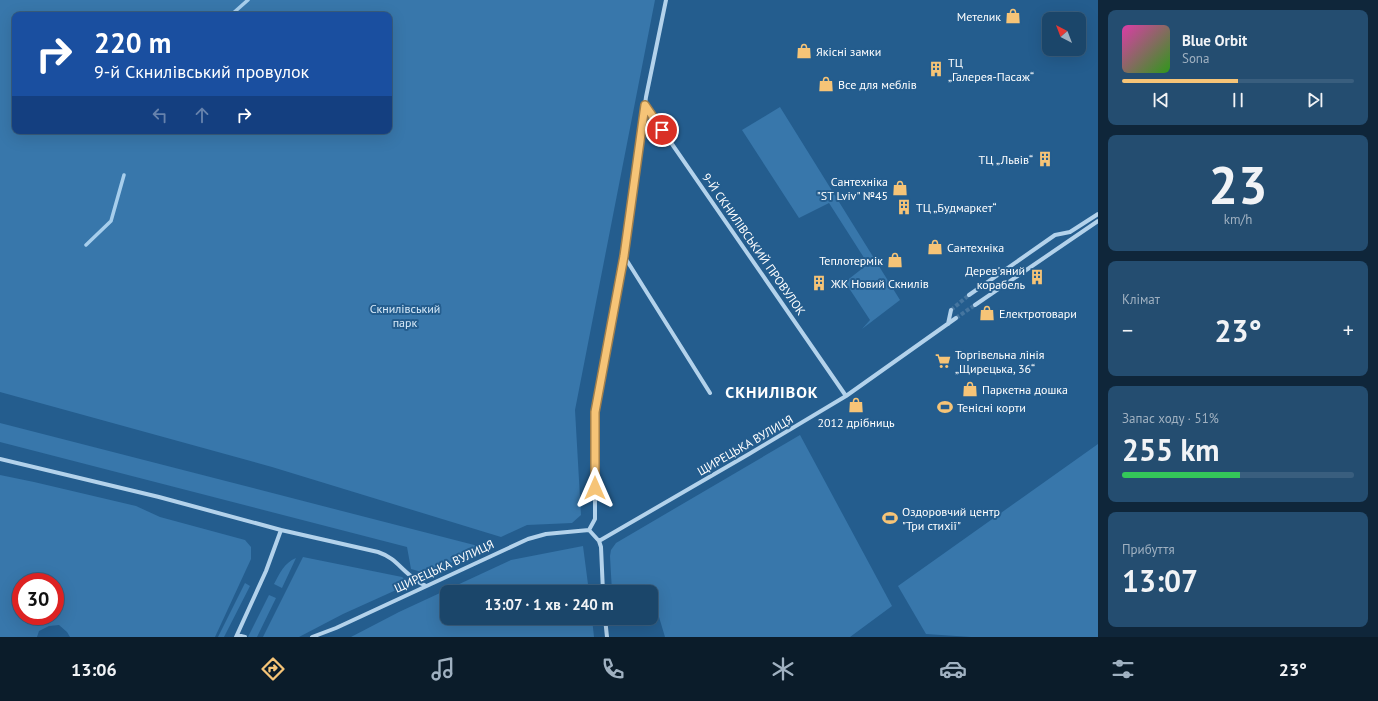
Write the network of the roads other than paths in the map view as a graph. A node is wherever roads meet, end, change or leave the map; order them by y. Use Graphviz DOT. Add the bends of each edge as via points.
graph roads {
  1 [pos="666,0"];
  2 [pos="645,105"];
  3 [pos="1098,214"];
  4 [pos="1098,221"];
  5 [pos="624,256"];
  6 [pos="969,295"];
  7 [pos="975,305"];
  8 [pos="950,310"];
  9 [pos="956,318"];
  10 [pos="948,324"];
  11 [pos="710,393"];
  12 [pos="846,396"];
  13 [pos="0,459"];
  14 [pos="281,530"];
  15 [pos="589,530"];
  16 [pos="599,541"];
  17 [pos="603,585"];
  18 [pos="426,586"];
  19 [pos="606,625"];
  20 [pos="238,635"];
  21 [pos="245,637"];
  22 [pos="312,637"];
  23 [pos="607,637"];
  1 -- 2 [label="street"];
  2 -- 5 [label="street"];
  2 -- 12 [label="street, 9-Й СКНИЛІВСЬКИЙ ПРОВУЛОК"];
  3 -- 6 [label="street" via="1070,232 1055,235"];
  4 -- 7 [label="street"];
  5 -- 11 [label="street"];
  5 -- 15 [label="street" via="595,412 595,519"];
  8 -- 10 [label="street"];
  9 -- 10 [label="street, ЩИРЕЦЬКА ВУЛИЦЯ"];
  10 -- 12 [label="street, ЩИРЕЦЬКА ВУЛИЦЯ"];
  12 -- 16 [label="street, ЩИРЕЦЬКА ВУЛИЦЯ"];
  13 -- 14 [label="street" via="159,497"];
  14 -- 18 [label="street" via="387,555"];
  14 -- 20 [label="street"];
  15 -- 16 [label="street"];
  15 -- 18 [label="street, ЩИРЕЦЬКА ВУЛИЦЯ" via="528,538"];
  16 -- 17 [label="street" via="602,550"];
  18 -- 22 [label="street, ЩИРЕЦЬКА ВУЛИЦЯ"];
  19 -- 23 [label="street"];
  20 -- 21 [label="street"];
}
